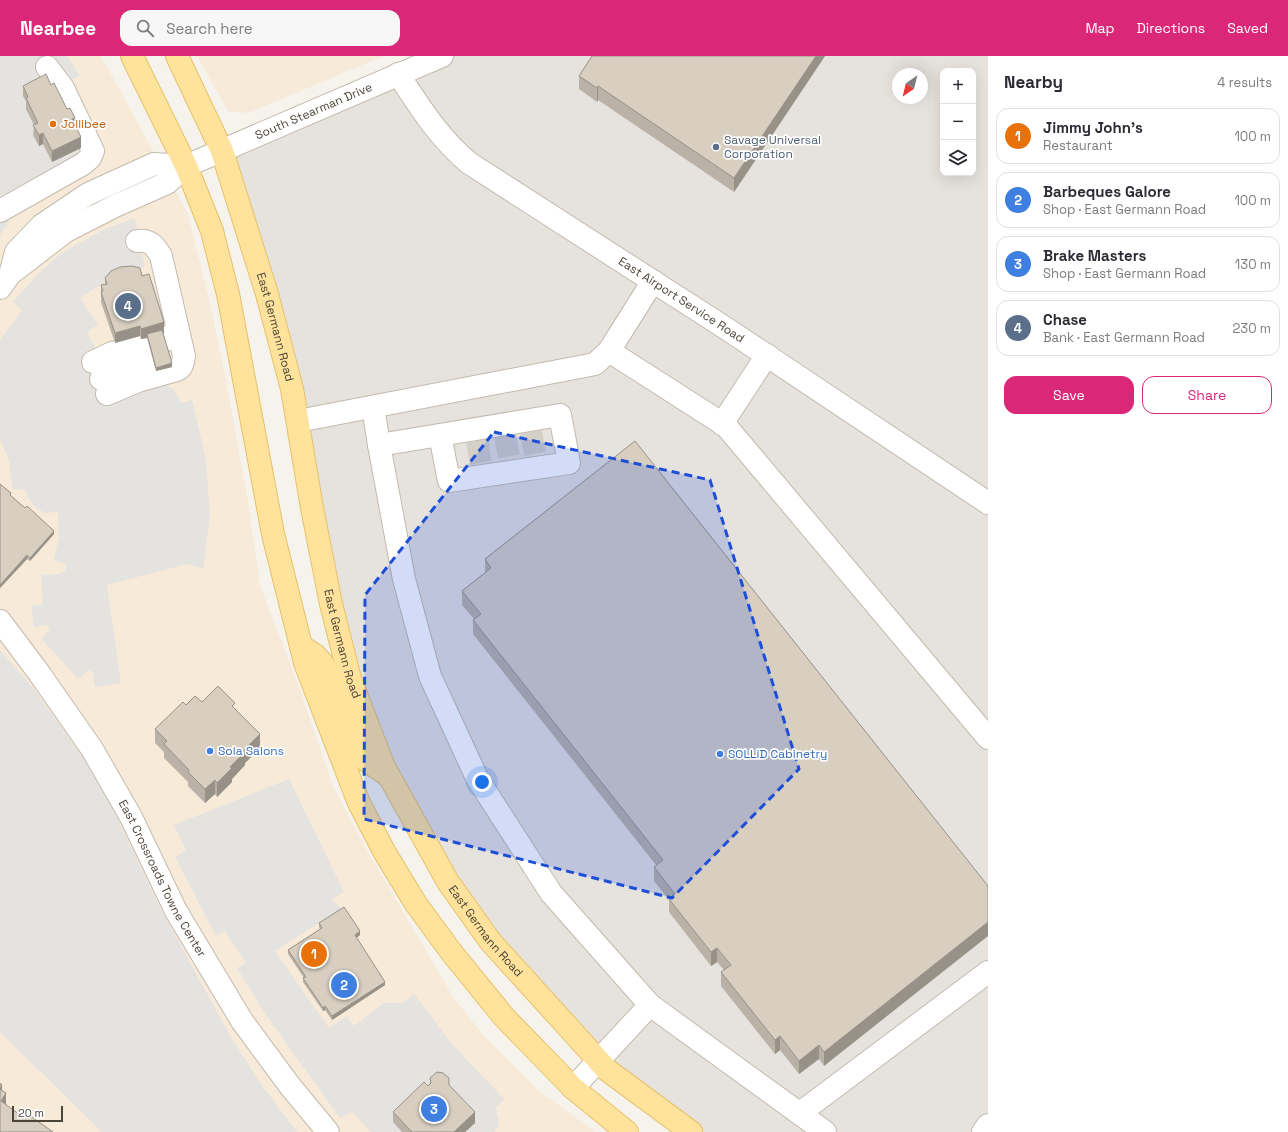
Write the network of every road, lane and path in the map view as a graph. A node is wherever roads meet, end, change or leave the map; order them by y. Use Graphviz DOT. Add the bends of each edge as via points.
graph roads {
  1 [pos="132,56"];
  2 [pos="177,56"];
  3 [pos="442,56"];
  4 [pos="47,67"];
  5 [pos="398,74"];
  6 [pos="222,151"];
  7 [pos="186,166"];
  8 [pos="0,212"];
  9 [pos="137,241"];
  10 [pos="5,281"];
  11 [pos="653,281"];
  12 [pos="181,342"];
  13 [pos="609,351"];
  14 [pos="767,355"];
  15 [pos="373,407"];
  16 [pos="298,421"];
  17 [pos="722,424"];
  18 [pos="440,435"];
  19 [pos="379,445"];
  20 [pos="988,503"];
  21 [pos="0,622"];
  22 [pos="300,646"];
  23 [pos="988,738"];
  24 [pos="389,776"];
  25 [pos="988,972"];
  26 [pos="650,1005"];
  27 [pos="598,1060"];
  28 [pos="574,1088"];
  29 [pos="800,1114"];
  30 [pos="988,1125"];
  31 [pos="328,1132"];
  32 [pos="627,1132"];
  33 [pos="691,1132"];
  34 [pos="825,1132"];
  35 [pos="983,1132"];
  1 -- 7 [label="main road"];
  2 -- 6 [label="main road, East Germann Road"];
  3 -- 5 [label="street, South Stearman Drive"];
  4 -- 8 [label="street" via="63,88 93,151 83,164"];
  5 -- 6 [label="street, South Stearman Drive"];
  5 -- 11 [label="street, East Airport Service Road" via="449,146 469,163"];
  6 -- 7 [label="street, South Stearman Drive"];
  6 -- 16 [label="main road, East Germann Road" via="269,303"];
  7 -- 10 [label="street, South Stearman Drive" via="154,164 88,194 42,225 16,252"];
  7 -- 22 [label="main road" via="212,232 228,294 273,534"];
  9 -- 12 [label="street" via="145,240 154,245 161,256"];
  11 -- 13 [label="street"];
  11 -- 14 [label="street, East Airport Service Road"];
  12 -- 12 [label="street" via="166,340 112,353 100,379 138,382 177,370 181,368"];
  13 -- 15 [label="street" via="595,364"];
  13 -- 17 [label="street"];
  14 -- 17 [label="street"];
  14 -- 20 [label="street, East Airport Service Road"];
  15 -- 16 [label="street"];
  15 -- 19 [label="street"];
  16 -- 24 [label="main road, East Germann Road" via="331,604 350,679"];
  17 -- 23 [label="street"];
  18 -- 18 [label="street" via="475,435 530,426 560,415 569,463 536,463 449,481"];
  18 -- 19 [label="street"];
  19 -- 26 [label="street" via="404,580 430,676 477,778 551,893"];
  21 -- 31 [label="street, East Crossroads Towne Center" via="40,673 92,749 131,817 176,911 242,1020 290,1086"];
  22 -- 24 [label="main road" via="314,655 326,670 364,760"];
  22 -- 28 [label="main road" via="359,803 416,904 504,1017"];
  24 -- 27 [label="main road, East Germann Road" via="448,882 490,941"];
  25 -- 29 [label="street"];
  26 -- 27 [label="street"];
  26 -- 29 [label="street"];
  27 -- 28 [label="street"];
  27 -- 33 [label="main road, East Germann Road"];
  28 -- 32 [label="main road"];
  29 -- 34 [label="street"];
  30 -- 35 [label="street"];
}
